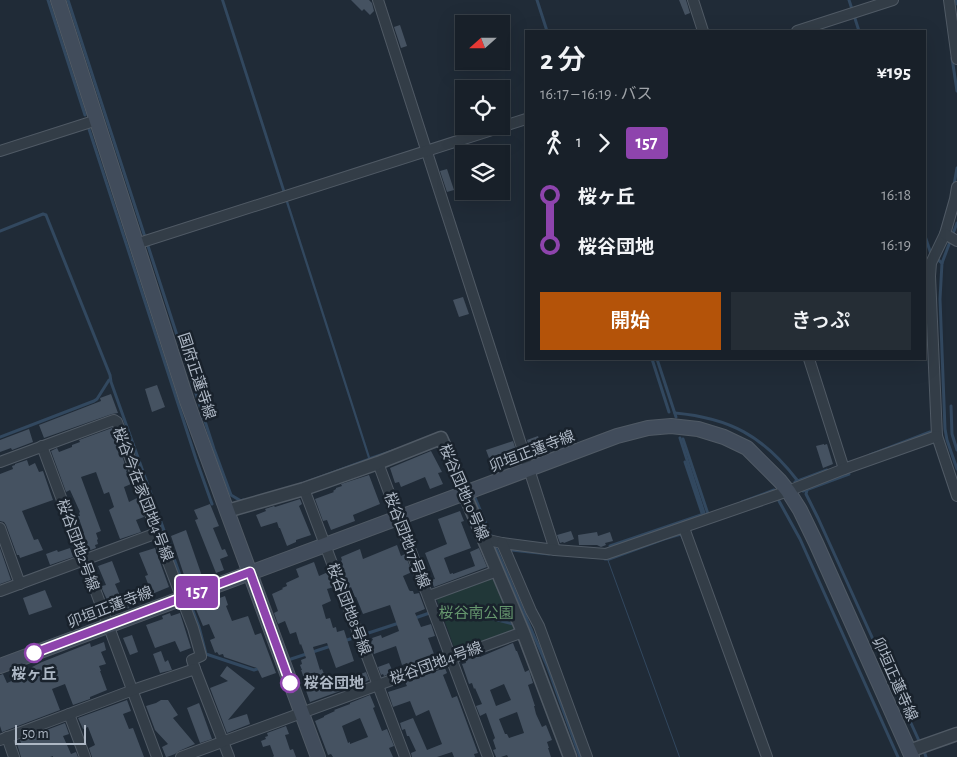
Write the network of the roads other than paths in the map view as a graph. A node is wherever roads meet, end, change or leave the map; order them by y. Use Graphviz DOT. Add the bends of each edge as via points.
graph roads {
  1 [pos="58,0"];
  2 [pos="378,0"];
  3 [pos="693,0"];
  4 [pos="893,0"];
  5 [pos="949,0"];
  6 [pos="703,30"];
  7 [pos="800,30"];
  8 [pos="957,59"];
  9 [pos="525,119"];
  10 [pos="97,120"];
  11 [pos="0,151"];
  12 [pos="427,151"];
  13 [pos="957,187"];
  14 [pos="945,234"];
  15 [pos="957,241"];
  16 [pos="136,244"];
  17 [pos="809,360"];
  18 [pos="937,436"];
  19 [pos="42,446"];
  20 [pos="0,462"];
  21 [pos="378,463"];
  22 [pos="529,469"];
  23 [pos="844,469"];
  24 [pos="304,488"];
  25 [pos="788,491"];
  26 [pos="465,494"];
  27 [pos="957,496"];
  28 [pos="227,511"];
  29 [pos="399,518"];
  30 [pos="0,528"];
  31 [pos="684,528"];
  32 [pos="157,534"];
  33 [pos="484,539"];
  34 [pos="502,543"];
  35 [pos="325,545"];
  36 [pos="556,550"];
  37 [pos="84,561"];
  38 [pos="498,570"];
  39 [pos="250,572"];
  40 [pos="20,584"];
  41 [pos="0,592"];
  42 [pos="429,596"];
  43 [pos="182,597"];
  44 [pos="108,625"];
  45 [pos="523,632"];
  46 [pos="452,657"];
  47 [pos="0,666"];
  48 [pos="195,669"];
  49 [pos="378,684"];
  50 [pos="133,690"];
  51 [pos="302,712"];
  52 [pos="70,714"];
  53 [pos="957,734"];
  54 [pos="4,739"];
  55 [pos="223,741"];
  56 [pos="911,754"];
  57 [pos="14,757"];
  58 [pos="85,757"];
  59 [pos="157,757"];
  60 [pos="181,757"];
  61 [pos="229,757"];
  62 [pos="318,757"];
  63 [pos="405,757"];
  64 [pos="488,757"];
  65 [pos="570,757"];
  66 [pos="588,757"];
  67 [pos="767,757"];
  1 -- 10 [label="main road, 国府正蓮寺線"];
  2 -- 12 [label="street"];
  3 -- 6 [label="street"];
  4 -- 7 [label="street"];
  5 -- 8 [label="street"];
  9 -- 12 [label="street"];
  10 -- 11 [label="street"];
  10 -- 16 [label="main road, 国府正蓮寺線"];
  12 -- 16 [label="street"];
  12 -- 22 [label="street"];
  13 -- 14 [label="street"];
  14 -- 15 [label="street"];
  14 -- 18 [label="street" via="931,263 930,276"];
  16 -- 28 [label="main road, 国府正蓮寺線"];
  17 -- 23 [label="street"];
  18 -- 23 [label="street"];
  18 -- 27 [label="street"];
  19 -- 20 [label="street, 桜谷今在家団地4号線"];
  19 -- 32 [label="street, 桜谷今在家団地4号線" via="114,420 117,422"];
  19 -- 37 [label="street, 桜谷団地2号線"];
  21 -- 24 [label="street, 桜谷団地10号線"];
  21 -- 26 [label="street, 桜谷団地10号線" via="441,438"];
  21 -- 29 [label="street, 桜谷団地17号線"];
  22 -- 25 [label="main road, 卯垣正蓮寺線" via="617,436 671,426 698,429 747,448"];
  22 -- 26 [label="main road, 卯垣正蓮寺線"];
  22 -- 36 [label="street"];
  23 -- 25 [label="street"];
  24 -- 28 [label="street, 桜谷団地10号線"];
  24 -- 35 [label="street, 桜谷団地8号線"];
  25 -- 31 [label="street"];
  25 -- 56 [label="main road, 卯垣正蓮寺線" via="816,543"];
  26 -- 29 [label="main road, 卯垣正蓮寺線"];
  26 -- 33 [label="street, 桜谷団地10号線"];
  28 -- 39 [label="main road, 国府正蓮寺線"];
  29 -- 35 [label="main road, 卯垣正蓮寺線"];
  29 -- 42 [label="street, 桜谷団地17号線"];
  30 -- 40 [label="street"];
  31 -- 36 [label="street" via="606,554"];
  31 -- 67 [label="street"];
  32 -- 37 [label="street"];
  32 -- 43 [label="street, 桜谷今在家団地4号線"];
  33 -- 34 [label="street"];
  33 -- 38 [label="street, 桜谷団地10号線"];
  34 -- 36 [label="street"];
  34 -- 66 [label="street" via="539,626"];
  35 -- 39 [label="main road, 卯垣正蓮寺線"];
  35 -- 49 [label="street, 桜谷団地8号線"];
  37 -- 40 [label="street"];
  37 -- 44 [label="street, 桜谷団地2号線"];
  38 -- 42 [label="street"];
  38 -- 45 [label="street, 桜谷団地10号線"];
  39 -- 43 [label="main road, 卯垣正蓮寺線"];
  39 -- 51 [label="main road, 国府正蓮寺線"];
  40 -- 41 [label="street"];
  42 -- 46 [label="street, 桜谷団地17号線"];
  43 -- 44 [label="main road, 卯垣正蓮寺線"];
  43 -- 48 [label="street, 桜谷今在家団地4号線" via="201,656 192,660"];
  44 -- 47 [label="main road, 卯垣正蓮寺線"];
  44 -- 50 [label="street, 桜谷団地2号線"];
  45 -- 46 [label="street, 桜谷団地4号線"];
  45 -- 65 [label="street, 桜谷団地10号線"];
  46 -- 49 [label="street, 桜谷団地4号線"];
  46 -- 64 [label="street, 桜谷団地17号線"];
  48 -- 50 [label="street"];
  48 -- 55 [label="street"];
  49 -- 51 [label="street, 桜谷団地4号線"];
  49 -- 63 [label="street, 桜谷団地8号線"];
  50 -- 52 [label="street"];
  50 -- 59 [label="street, 桜谷団地2号線"];
  51 -- 55 [label="street, 桜谷団地4号線"];
  51 -- 62 [label="main road, 国府正蓮寺線"];
  52 -- 54 [label="street"];
  52 -- 58 [label="street"];
  53 -- 56 [label="street"];
  54 -- 57 [label="street"];
  55 -- 60 [label="street, 桜谷団地4号線"];
  55 -- 61 [label="street"];
}
